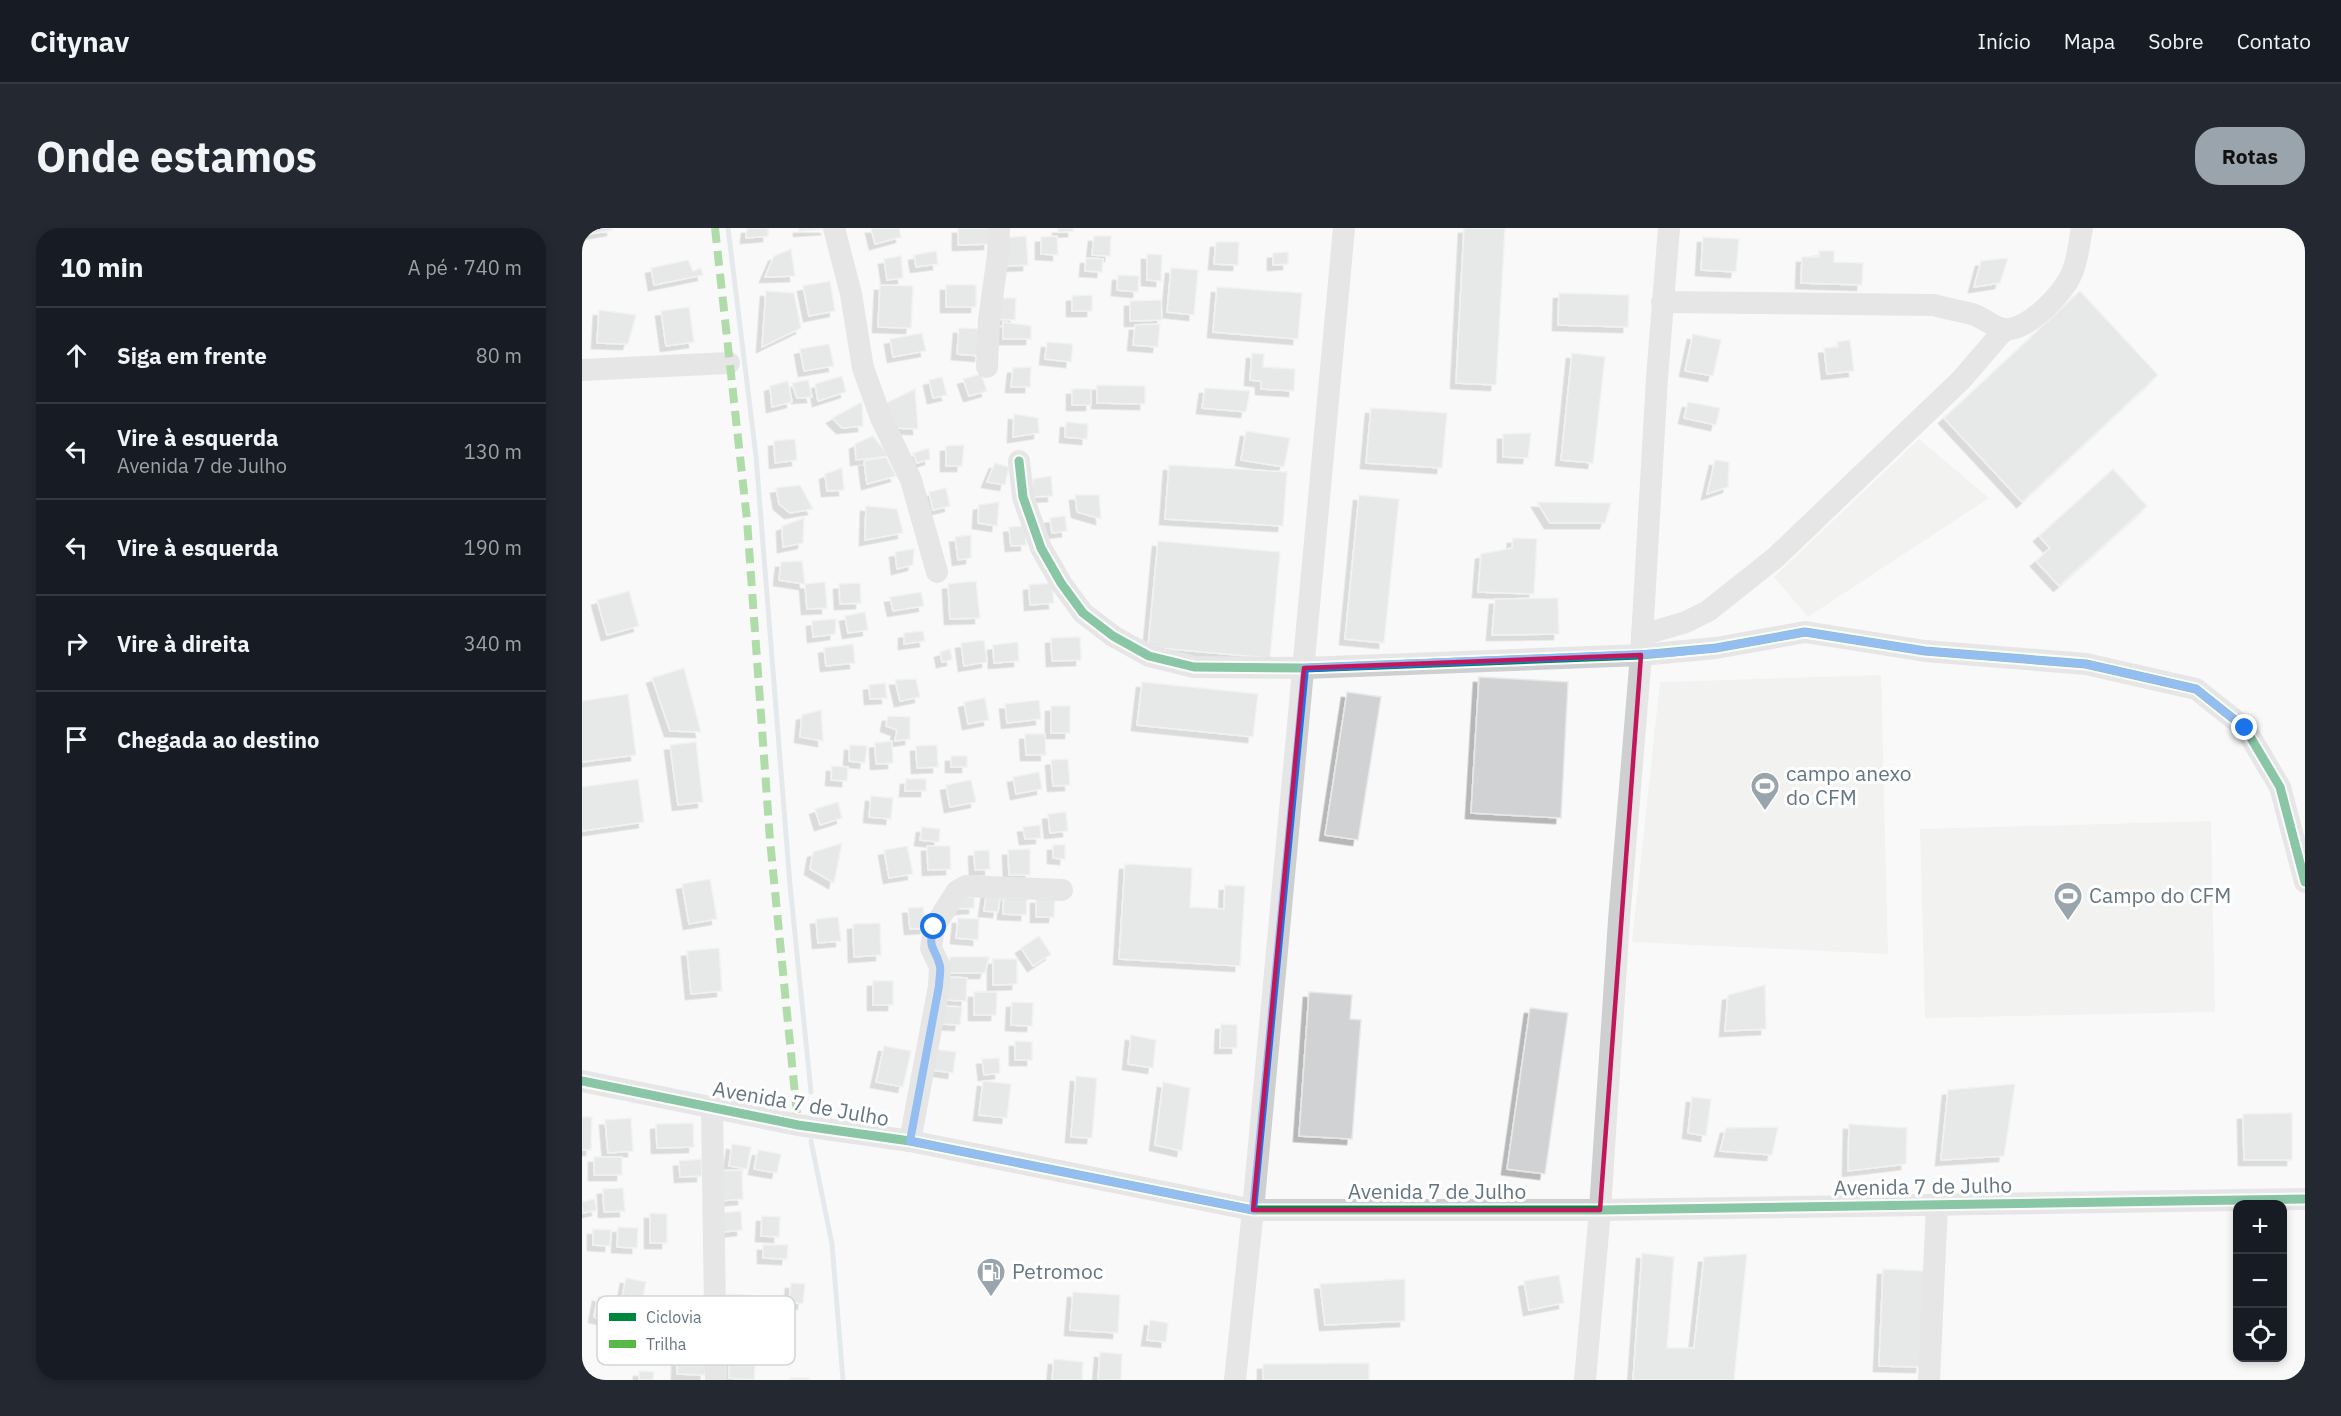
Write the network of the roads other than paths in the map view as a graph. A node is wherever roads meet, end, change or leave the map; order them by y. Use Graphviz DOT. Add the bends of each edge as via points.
graph roads {
  1 [pos="834,228"];
  2 [pos="999,228"];
  3 [pos="1344,228"];
  4 [pos="1669,228"];
  5 [pos="2082,228"];
  6 [pos="1662,302"];
  7 [pos="2005,329"];
  8 [pos="729,363"];
  9 [pos="987,367"];
  10 [pos="582,370"];
  11 [pos="1019,461"];
  12 [pos="937,572"];
  13 [pos="1642,645"];
  14 [pos="1305,668"];
  15 [pos="2305,882"];
  16 [pos="1062,890"];
  17 [pos="582,1082"];
  18 [pos="712,1108"];
  19 [pos="910,1141"];
  20 [pos="2305,1199"];
  21 [pos="1937,1205"];
  22 [pos="1253,1210"];
  23 [pos="1600,1210"];
  24 [pos="715,1296"];
  25 [pos="716,1365"];
  26 [pos="716,1380"];
  27 [pos="1235,1380"];
  28 [pos="1585,1380"];
  29 [pos="1929,1380"];
  1 -- 12 [label="street" via="863,368 881,418 911,480"];
  2 -- 9 [label="street"];
  3 -- 14 [label="street"];
  4 -- 6 [label="street"];
  5 -- 7 [label="street" via="2074,266 2063,287 2030,322"];
  6 -- 7 [label="street" via="1934,305 1976,316"];
  6 -- 13 [label="street"];
  7 -- 13 [label="street" via="1961,380 1775,558 1708,611"];
  8 -- 10 [label="street"];
  11 -- 14 [label="street" via="1023,496 1041,548 1083,613 1113,636 1149,656 1194,668"];
  13 -- 14 [label="street"];
  13 -- 15 [label="street" via="1716,648 1805,632 1925,651 2086,664 2196,689 2245,728 2280,787"];
  13 -- 23 [label="street"];
  14 -- 22 [label="street"];
  16 -- 19 [label="street" via="966,886 957,891 939,918 931,948 940,967 939,986"];
  17 -- 18 [label="street, Avenida 7 de Julho"];
  18 -- 19 [label="street, Avenida 7 de Julho"];
  18 -- 24 [label="street"];
  19 -- 22 [label="street, Avenida 7 de Julho"];
  20 -- 21 [label="street, Avenida 7 de Julho"];
  21 -- 23 [label="street, Avenida 7 de Julho"];
  21 -- 29 [label="street"];
  22 -- 23 [label="street, Avenida 7 de Julho"];
  22 -- 27 [label="street"];
  23 -- 28 [label="street"];
  25 -- 26 [label="street"];
}
